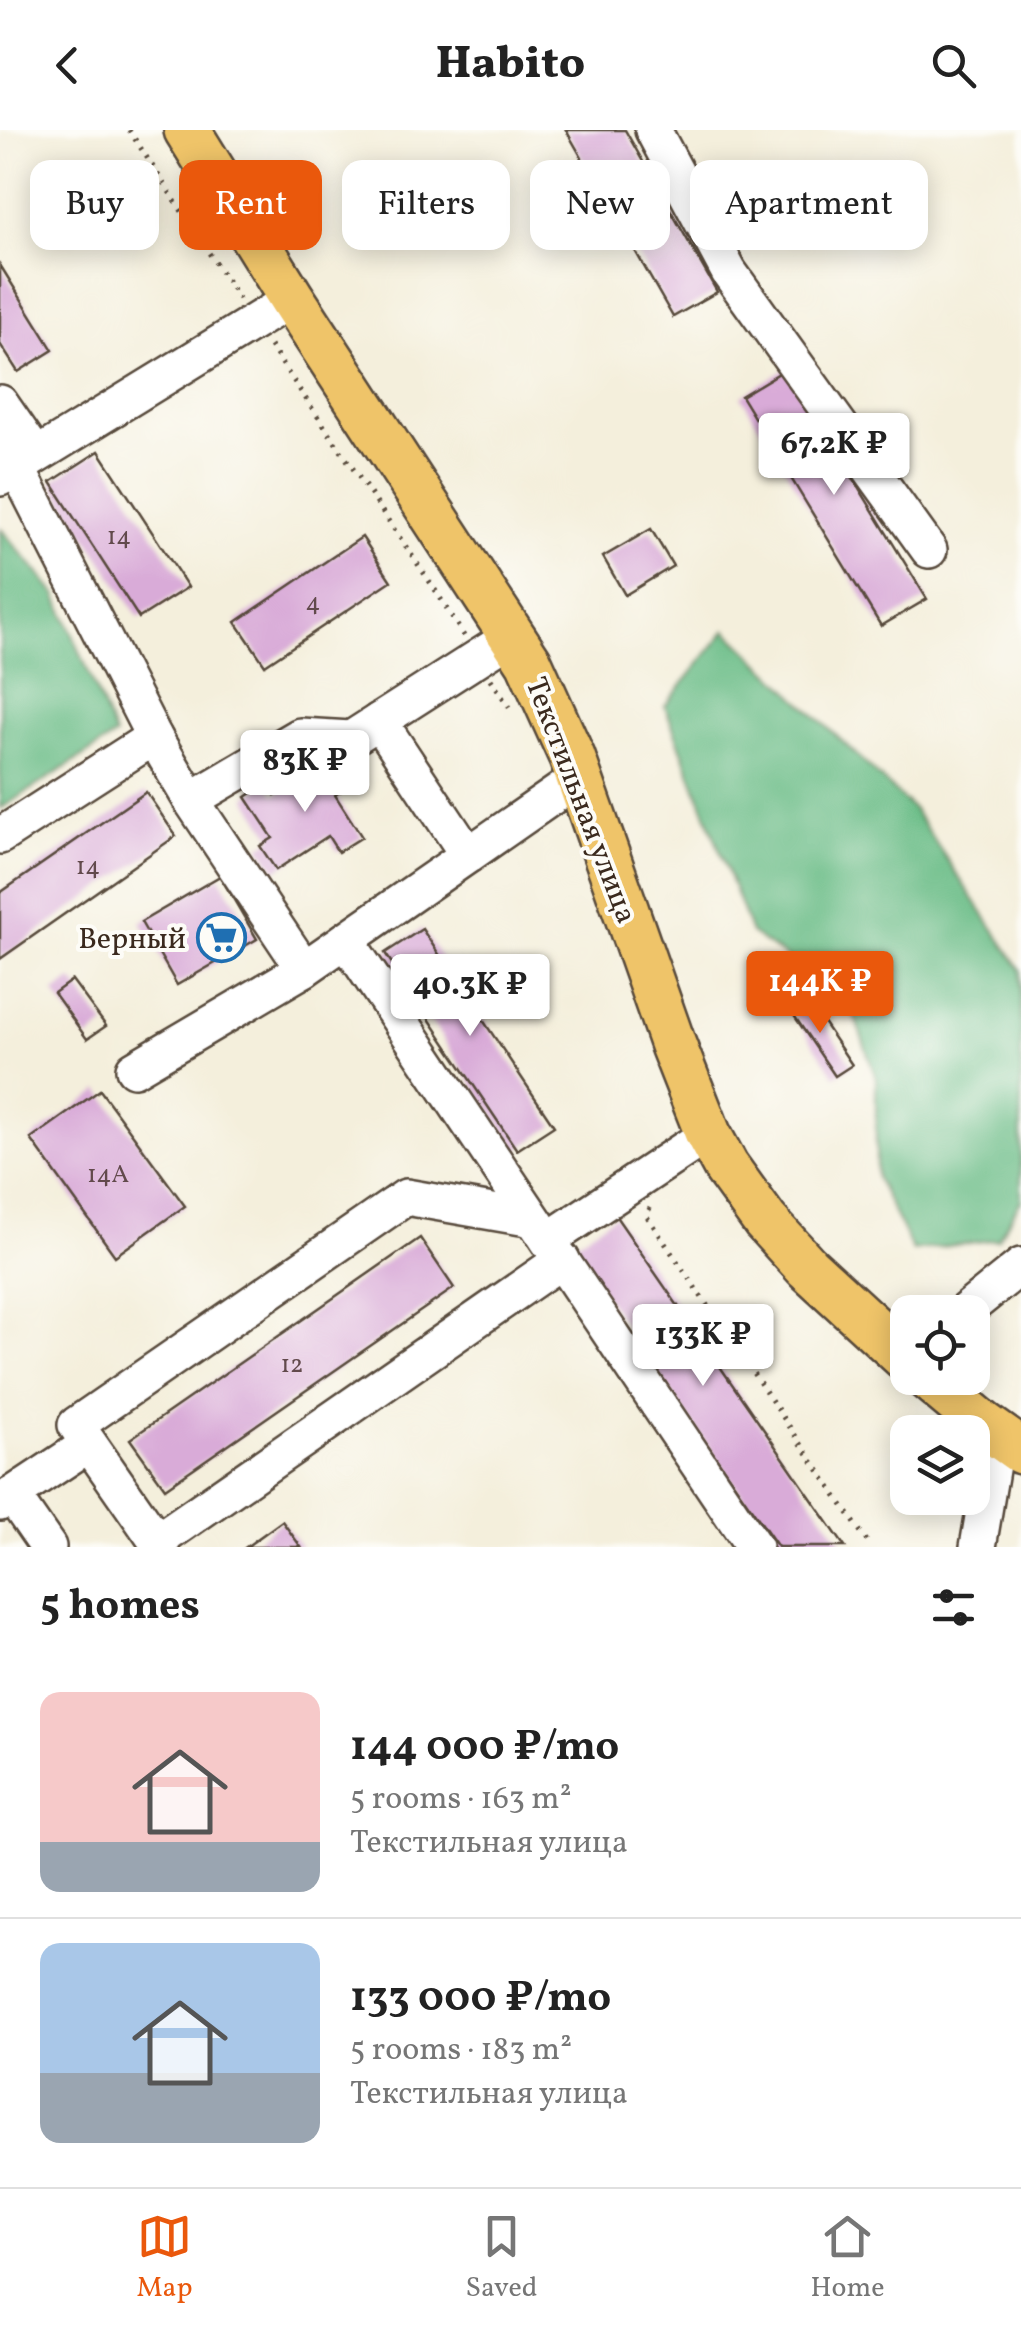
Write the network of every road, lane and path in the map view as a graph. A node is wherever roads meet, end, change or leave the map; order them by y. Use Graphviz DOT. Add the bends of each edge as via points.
graph roads {
  1 [pos="187,130"];
  2 [pos="652,130"];
  3 [pos="292,299"];
  4 [pos="0,403"];
  5 [pos="13,461"];
  6 [pos="929,550"];
  7 [pos="512,636"];
  8 [pos="379,721"];
  9 [pos="154,737"];
  10 [pos="579,778"];
  11 [pos="192,800"];
  12 [pos="0,836"];
  13 [pos="468,856"];
  14 [pos="346,940"];
  15 [pos="304,969"];
  16 [pos="134,1069"];
  17 [pos="708,1134"];
  18 [pos="548,1240"];
  19 [pos="1021,1266"];
  20 [pos="985,1295"];
  21 [pos="890,1344"];
  22 [pos="950,1395"];
  23 [pos="1009,1442"];
  24 [pos="90,1444"];
  25 [pos="6,1499"];
  26 [pos="159,1544"];
  27 [pos="48,1547"];
  28 [pos="754,1547"];
  29 [pos="978,1547"];
  1 -- 3 [label="main road, Текстильная улица"];
  2 -- 6 [label="street" via="729,272"];
  3 -- 5 [label="street"];
  3 -- 7 [label="main road, Текстильная улица"];
  4 -- 5 [label="street"];
  5 -- 9 [label="street"];
  7 -- 8 [label="street"];
  7 -- 10 [label="main road, Текстильная улица"];
  8 -- 11 [label="street" via="351,739 300,736"];
  8 -- 13 [label="street"];
  9 -- 11 [label="street"];
  9 -- 12 [label="street"];
  10 -- 13 [label="street"];
  10 -- 17 [label="main road, Текстильная улица"];
  11 -- 15 [label="street"];
  13 -- 14 [label="street"];
  14 -- 15 [label="street"];
  14 -- 18 [label="street"];
  15 -- 16 [label="street"];
  17 -- 18 [label="street"];
  17 -- 21 [label="main road, Текстильная улица" via="766,1221"];
  18 -- 24 [label="street" via="406,1197 76,1425"];
  18 -- 26 [label="street"];
  18 -- 28 [label="street"];
  19 -- 20 [label="street"];
  22 -- 23 [label="main road"];
  23 -- 29 [label="street"];
  24 -- 25 [label="street"];
  24 -- 26 [label="street"];
  25 -- 27 [label="street"];
}
